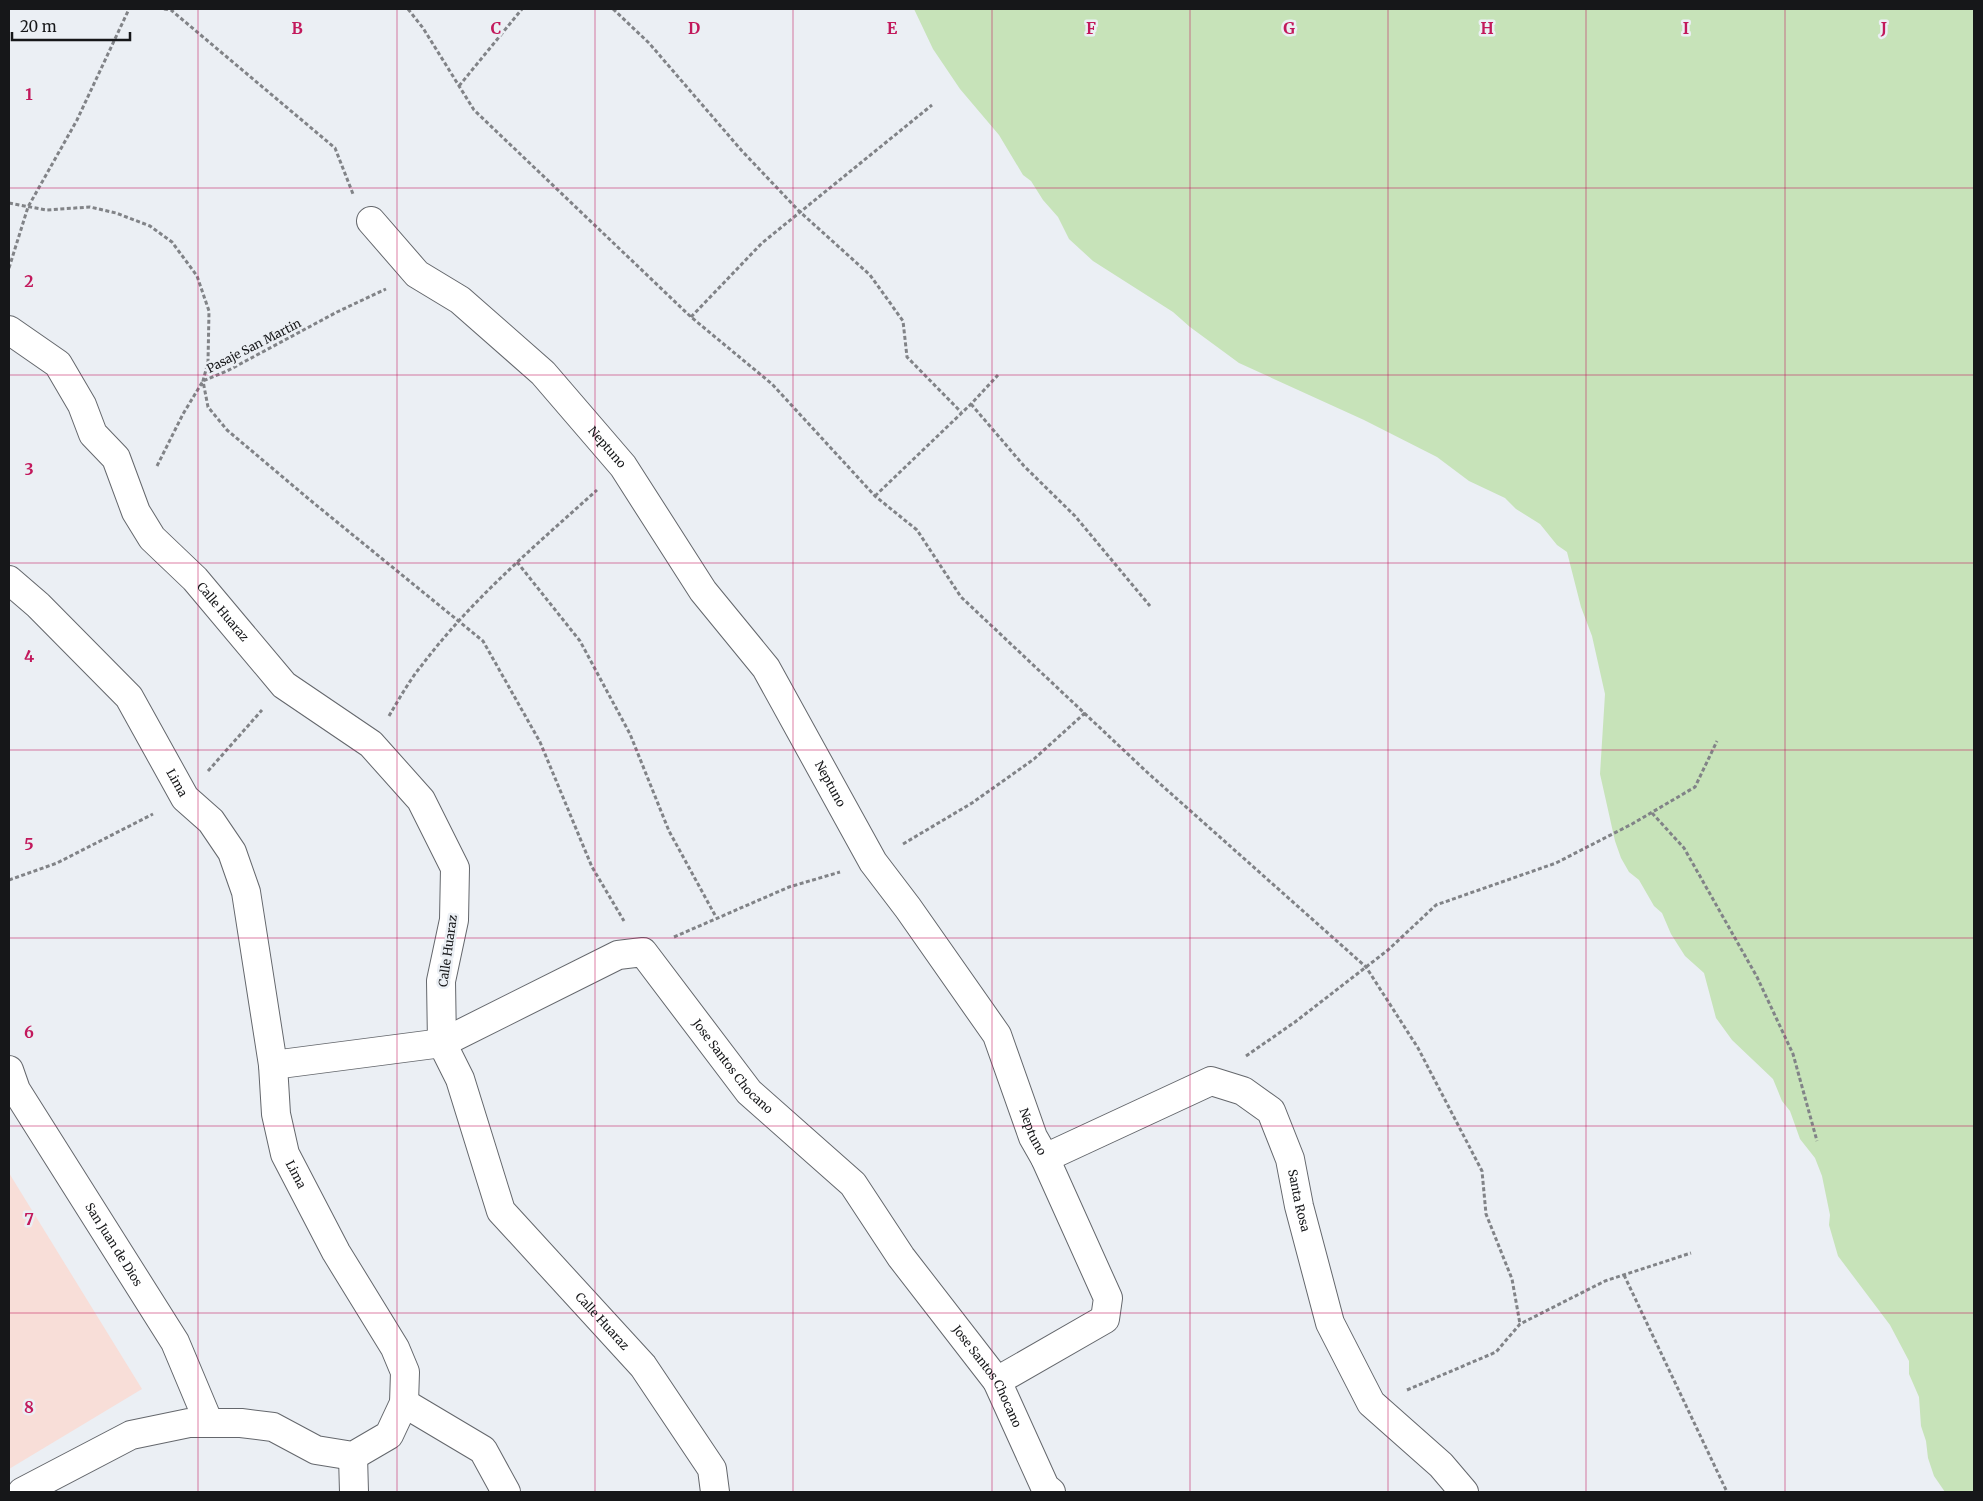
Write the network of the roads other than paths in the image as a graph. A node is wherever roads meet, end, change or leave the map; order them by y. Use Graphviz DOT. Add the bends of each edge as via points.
graph roads {
  1 [pos="371,221"];
  2 [pos="9,330"];
  3 [pos="9,580"];
  4 [pos="442,1043"];
  5 [pos="273,1065"];
  6 [pos="9,1070"];
  7 [pos="1045,1158"];
  8 [pos="997,1381"];
  9 [pos="404,1403"];
  10 [pos="209,1423"];
  11 [pos="353,1456"];
  12 [pos="22,1492"];
  13 [pos="354,1492"];
  14 [pos="506,1492"];
  15 [pos="715,1492"];
  16 [pos="1051,1492"];
  17 [pos="1464,1492"];
  1 -- 7 [label="street, Neptuno" via="418,274 460,300 543,373 623,466 703,591 766,668 873,862 997,1035 1033,1137"];
  2 -- 4 [label="street, Calle Huaraz" via="58,364 82,405 93,434 116,458 136,512 152,538 194,579 284,685 371,744 421,800 455,868 454,920 441,981"];
  3 -- 5 [label="street, Lima" via="38,605 129,698 185,798 210,821 232,852 246,892"];
  4 -- 5 [label="street"];
  4 -- 8 [label="street, Jose Santos Chocano" via="618,955 643,952 749,1092 853,1184 901,1257"];
  4 -- 15 [label="street, Calle Huaraz" via="460,1079 501,1211 643,1366 712,1469"];
  5 -- 9 [label="street, Lima" via="276,1114 285,1154 336,1252 395,1348 405,1372"];
  6 -- 10 [label="street, San Juan de Dios" via="16,1090 175,1342"];
  7 -- 8 [label="street, Neptuno" via="1108,1298 1105,1319"];
  7 -- 17 [label="street, Santa Rosa" via="1211,1081 1243,1090 1271,1111 1290,1159 1330,1323 1372,1403 1441,1465"];
  8 -- 16 [label="street, Jose Santos Chocano" via="1045,1487"];
  9 -- 11 [label="street, Lima" via="389,1436"];
  9 -- 14 [label="street" via="483,1450"];
  10 -- 11 [label="street" via="273,1427 316,1450"];
  10 -- 12 [label="street" via="189,1423 131,1436"];
  11 -- 13 [label="street"];
}
